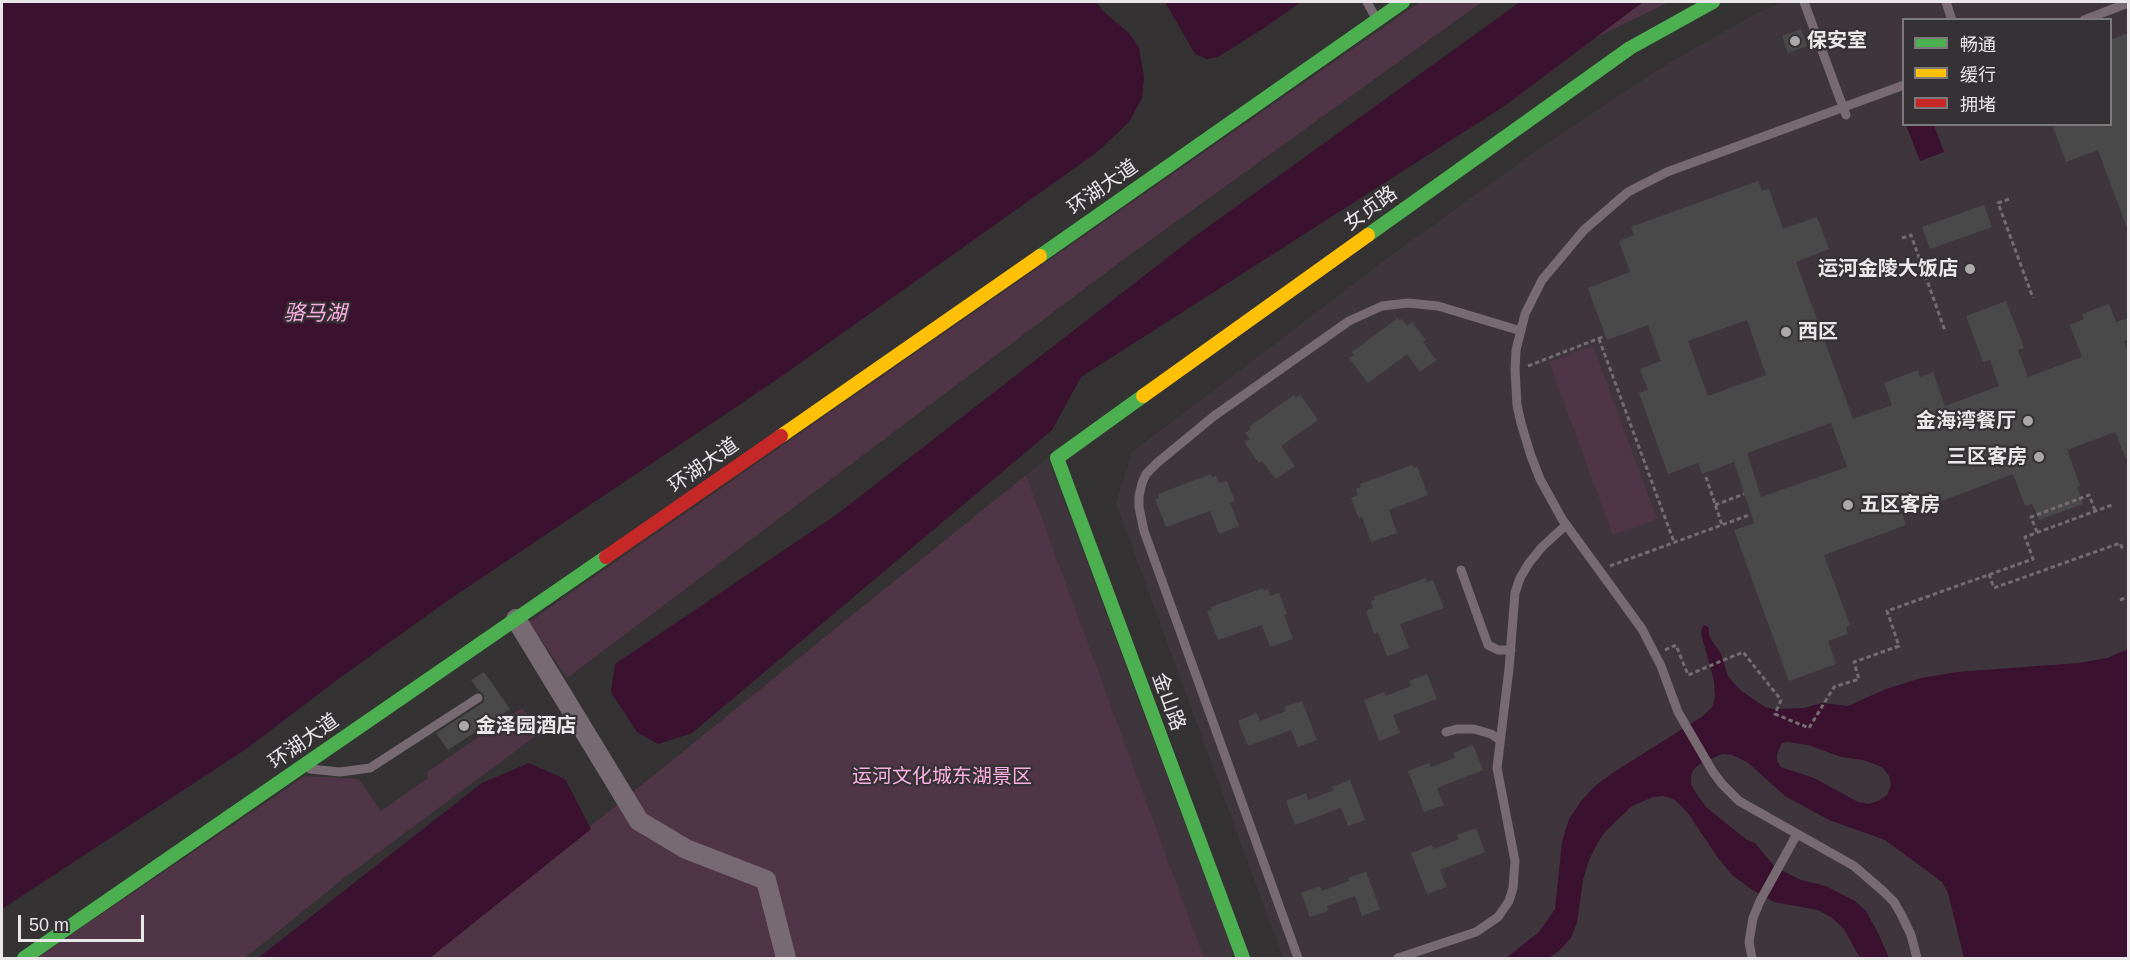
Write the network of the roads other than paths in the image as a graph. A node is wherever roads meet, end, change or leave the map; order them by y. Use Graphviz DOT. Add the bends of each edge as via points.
graph roads {
  1 [pos="1367,2"];
  2 [pos="1403,2"];
  3 [pos="1713,2"];
  4 [pos="1804,2"];
  5 [pos="1946,2"];
  6 [pos="2128,3"];
  7 [pos="1951,18"];
  8 [pos="2089,18"];
  9 [pos="1377,20"];
  10 [pos="1902,86"];
  11 [pos="1844,111"];
  12 [pos="1521,331"];
  13 [pos="1057,458"];
  14 [pos="1566,525"];
  15 [pos="1461,570"];
  16 [pos="516,619"];
  17 [pos="1510,650"];
  18 [pos="478,698"];
  19 [pos="1446,732"];
  20 [pos="1500,740"];
  21 [pos="302,767"];
  22 [pos="1797,834"];
  23 [pos="24,958"];
  24 [pos="786,958"];
  25 [pos="1243,958"];
  26 [pos="1298,958"];
  27 [pos="1398,958"];
  28 [pos="1752,958"];
  29 [pos="1917,958"];
  1 -- 9 [label="lane"];
  2 -- 9 [label="main road, 环湖大道"];
  3 -- 13 [label="main road, 女贞路" via="1630,48 1582,81"];
  4 -- 11 [label="lane"];
  5 -- 7 [label="lane"];
  6 -- 8 [label="lane"];
  9 -- 16 [label="main road, 环湖大道"];
  10 -- 11 [label="lane"];
  11 -- 12 [label="lane" via="1667,172 1628,192 1584,230 1542,280"];
  12 -- 14 [label="lane" via="1516,350 1517,405 1540,479"];
  12 -- 26 [label="lane" via="1438,306 1382,306 1349,321 1214,416 1157,463 1142,483 1139,507 1144,531"];
  13 -- 25 [label="main road, 金山路"];
  14 -- 17 [label="lane" via="1542,547 1520,578 1515,592"];
  14 -- 22 [label="lane" via="1642,628 1678,712 1722,784 1739,801"];
  15 -- 17 [label="lane" via="1488,645"];
  16 -- 21 [label="main road, 环湖大道"];
  16 -- 24 [label="street" via="639,821 686,849 766,880"];
  17 -- 20 [label="lane"];
  18 -- 21 [label="lane" via="370,768 340,772"];
  19 -- 20 [label="lane" via="1474,729"];
  20 -- 27 [label="lane" via="1497,768 1515,861 1509,901 1498,917 1476,932"];
  21 -- 23 [label="main road, 环湖大道"];
  22 -- 28 [label="lane" via="1760,902 1750,931"];
  22 -- 29 [label="lane" via="1854,866 1883,891 1902,916"];
}
